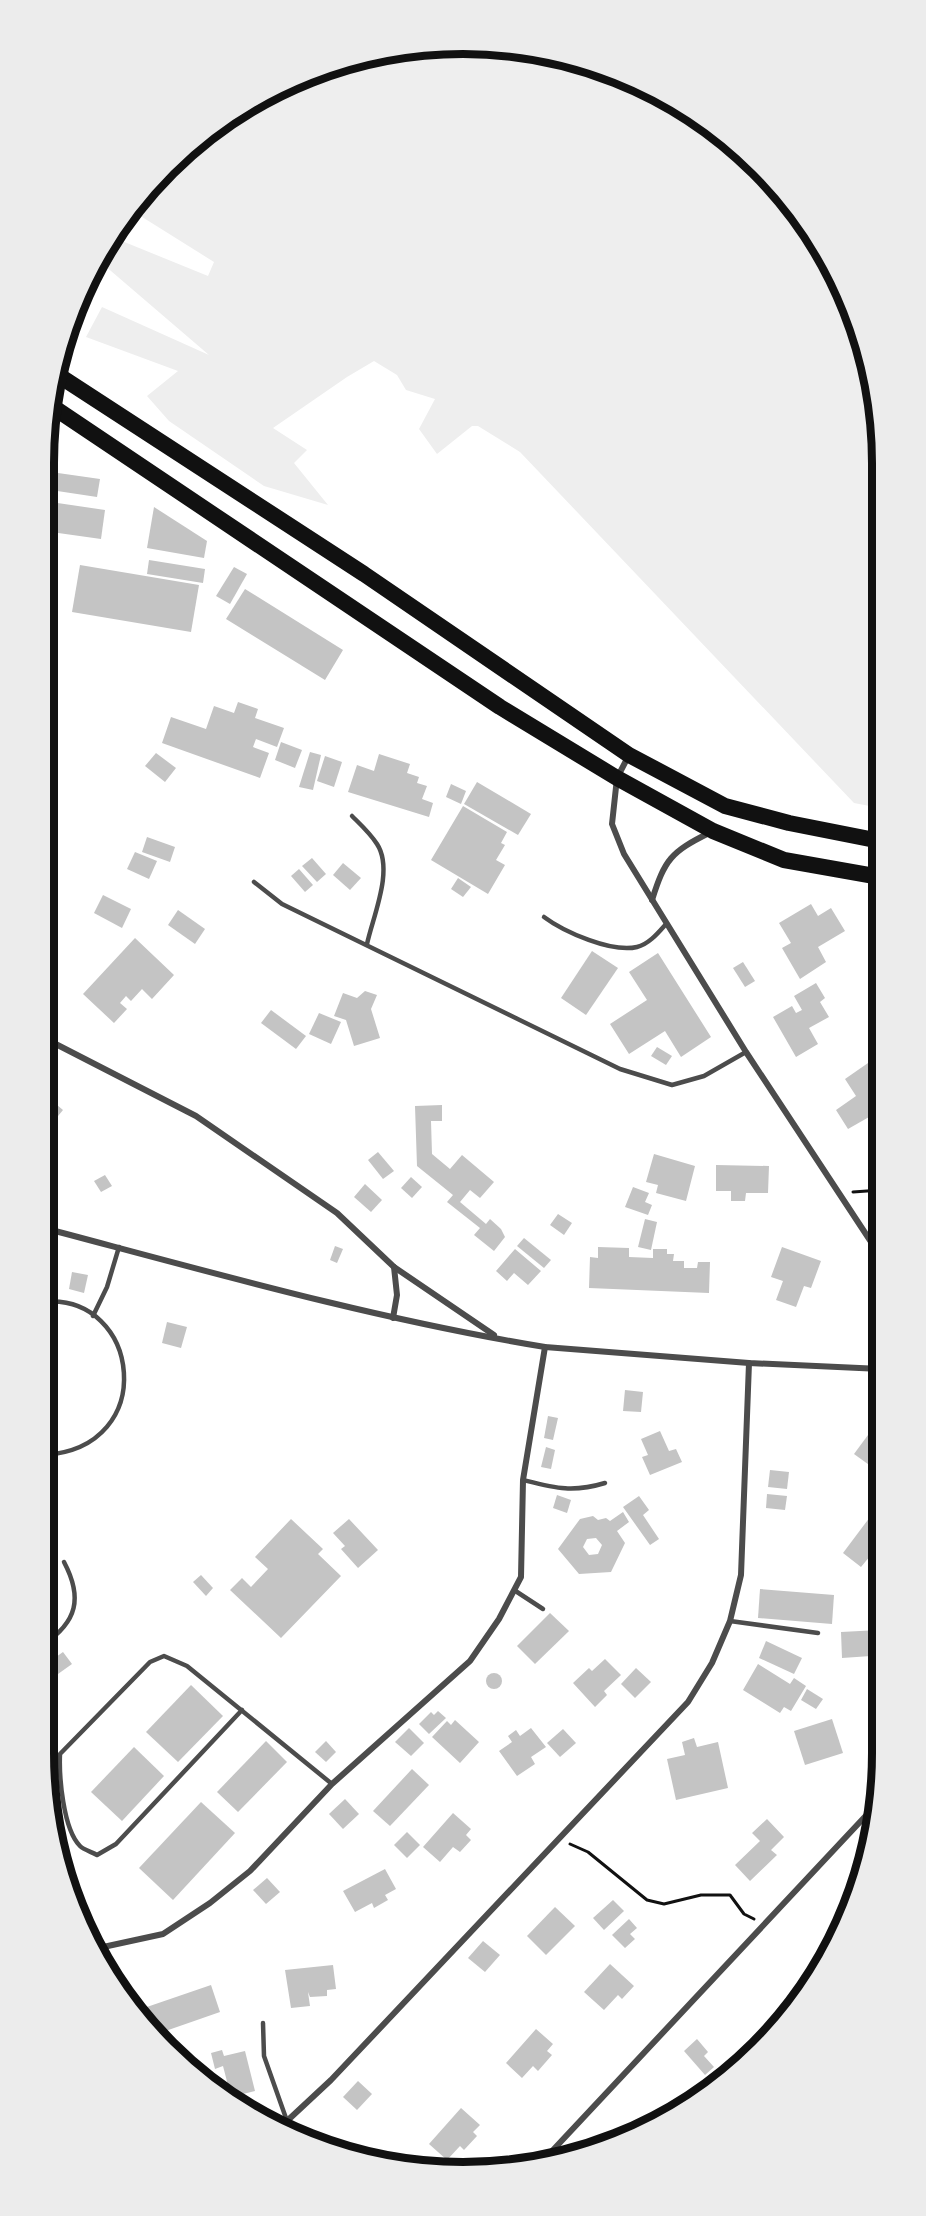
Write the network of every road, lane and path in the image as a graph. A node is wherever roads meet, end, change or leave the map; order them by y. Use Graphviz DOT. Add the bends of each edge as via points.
graph roads {
  1 [pos="63,378"];
  2 [pos="57,410"];
  3 [pos="629,755"];
  4 [pos="617,778"];
  5 [pos="352,816"];
  6 [pos="713,831"];
  7 [pos="872,840"];
  8 [pos="872,876"];
  9 [pos="254,882"];
  10 [pos="652,900"];
  11 [pos="544,917"];
  12 [pos="666,924"];
  13 [pos="367,944"];
  14 [pos="54,1043"];
  15 [pos="746,1052"];
  16 [pos="872,1191"];
  17 [pos="837,1194"];
  18 [pos="54,1231"];
  19 [pos="872,1244"];
  20 [pos="119,1247"];
  21 [pos="394,1267"];
  22 [pos="54,1303"];
  23 [pos="93,1316"];
  24 [pos="393,1318"];
  25 [pos="496,1337"];
  26 [pos="545,1347"];
  27 [pos="749,1363"];
  28 [pos="872,1369"];
  29 [pos="54,1454"];
  30 [pos="523,1480"];
  31 [pos="605,1483"];
  32 [pos="64,1562"];
  33 [pos="514,1590"];
  34 [pos="543,1609"];
  35 [pos="730,1621"];
  36 [pos="818,1633"];
  37 [pos="54,1637"];
  38 [pos="242,1710"];
  39 [pos="332,1784"];
  40 [pos="868,1814"];
  41 [pos="558,1839"];
  42 [pos="764,1924"];
  43 [pos="103,1947"];
  44 [pos="263,2022"];
  45 [pos="287,2121"];
  46 [pos="550,2152"];
  1 -- 3 [label="highway" via="363,574"];
  2 -- 4 [label="highway" via="500,707"];
  3 -- 4 [label="street"];
  3 -- 7 [label="highway" via="725,806"];
  4 -- 6 [label="highway"];
  4 -- 10 [label="street" via="612,824 624,854"];
  5 -- 13 [label="lane" via="378,845 383,876"];
  6 -- 8 [label="highway" via="784,860"];
  6 -- 10 [label="street" via="675,852 662,870"];
  9 -- 13 [label="lane" via="282,904"];
  10 -- 12 [label="street"];
  11 -- 12 [label="lane" via="563,930 620,947 637,947"];
  12 -- 15 [label="street"];
  13 -- 15 [label="lane" via="620,1069 672,1085 704,1076"];
  14 -- 21 [label="street" via="196,1116 337,1213"];
  15 -- 17 [label="street"];
  16 -- 17 [label="path"];
  17 -- 19 [label="street"];
  18 -- 20 [label="street"];
  20 -- 23 [label="lane"];
  20 -- 24 [label="street"];
  21 -- 24 [label="street" via="397,1295"];
  21 -- 25 [label="street"];
  22 -- 23 [label="lane" via="74,1305"];
  23 -- 29 [label="lane" via="108,1329 124,1365 120,1405 111,1423 97,1437 80,1448"];
  24 -- 25 [label="street"];
  25 -- 26 [label="street"];
  26 -- 27 [label="street"];
  26 -- 30 [label="street"];
  27 -- 28 [label="street"];
  27 -- 35 [label="street" via="741,1575"];
  30 -- 31 [label="lane" via="563,1490 583,1490"];
  30 -- 33 [label="street" via="521,1577"];
  32 -- 37 [label="lane" via="73,1579 75,1599 72,1616"];
  33 -- 34 [label="lane"];
  33 -- 39 [label="street" via="470,1661"];
  35 -- 36 [label="lane"];
  35 -- 41 [label="street" via="688,1702"];
  38 -- 38 [label="lane" via="187,1666 164,1656 150,1662 60,1754 59,1777 69,1824 80,1846 97,1855 116,1844"];
  38 -- 39 [label="lane"];
  39 -- 43 [label="street" via="250,1871 210,1903 163,1934"];
  40 -- 42 [label="street"];
  41 -- 42 [label="path" via="588,1852 647,1900 664,1904 701,1895 730,1895 744,1914"];
  41 -- 45 [label="street" via="331,2080"];
  42 -- 46 [label="street"];
  44 -- 45 [label="lane" via="264,2056"];
}
